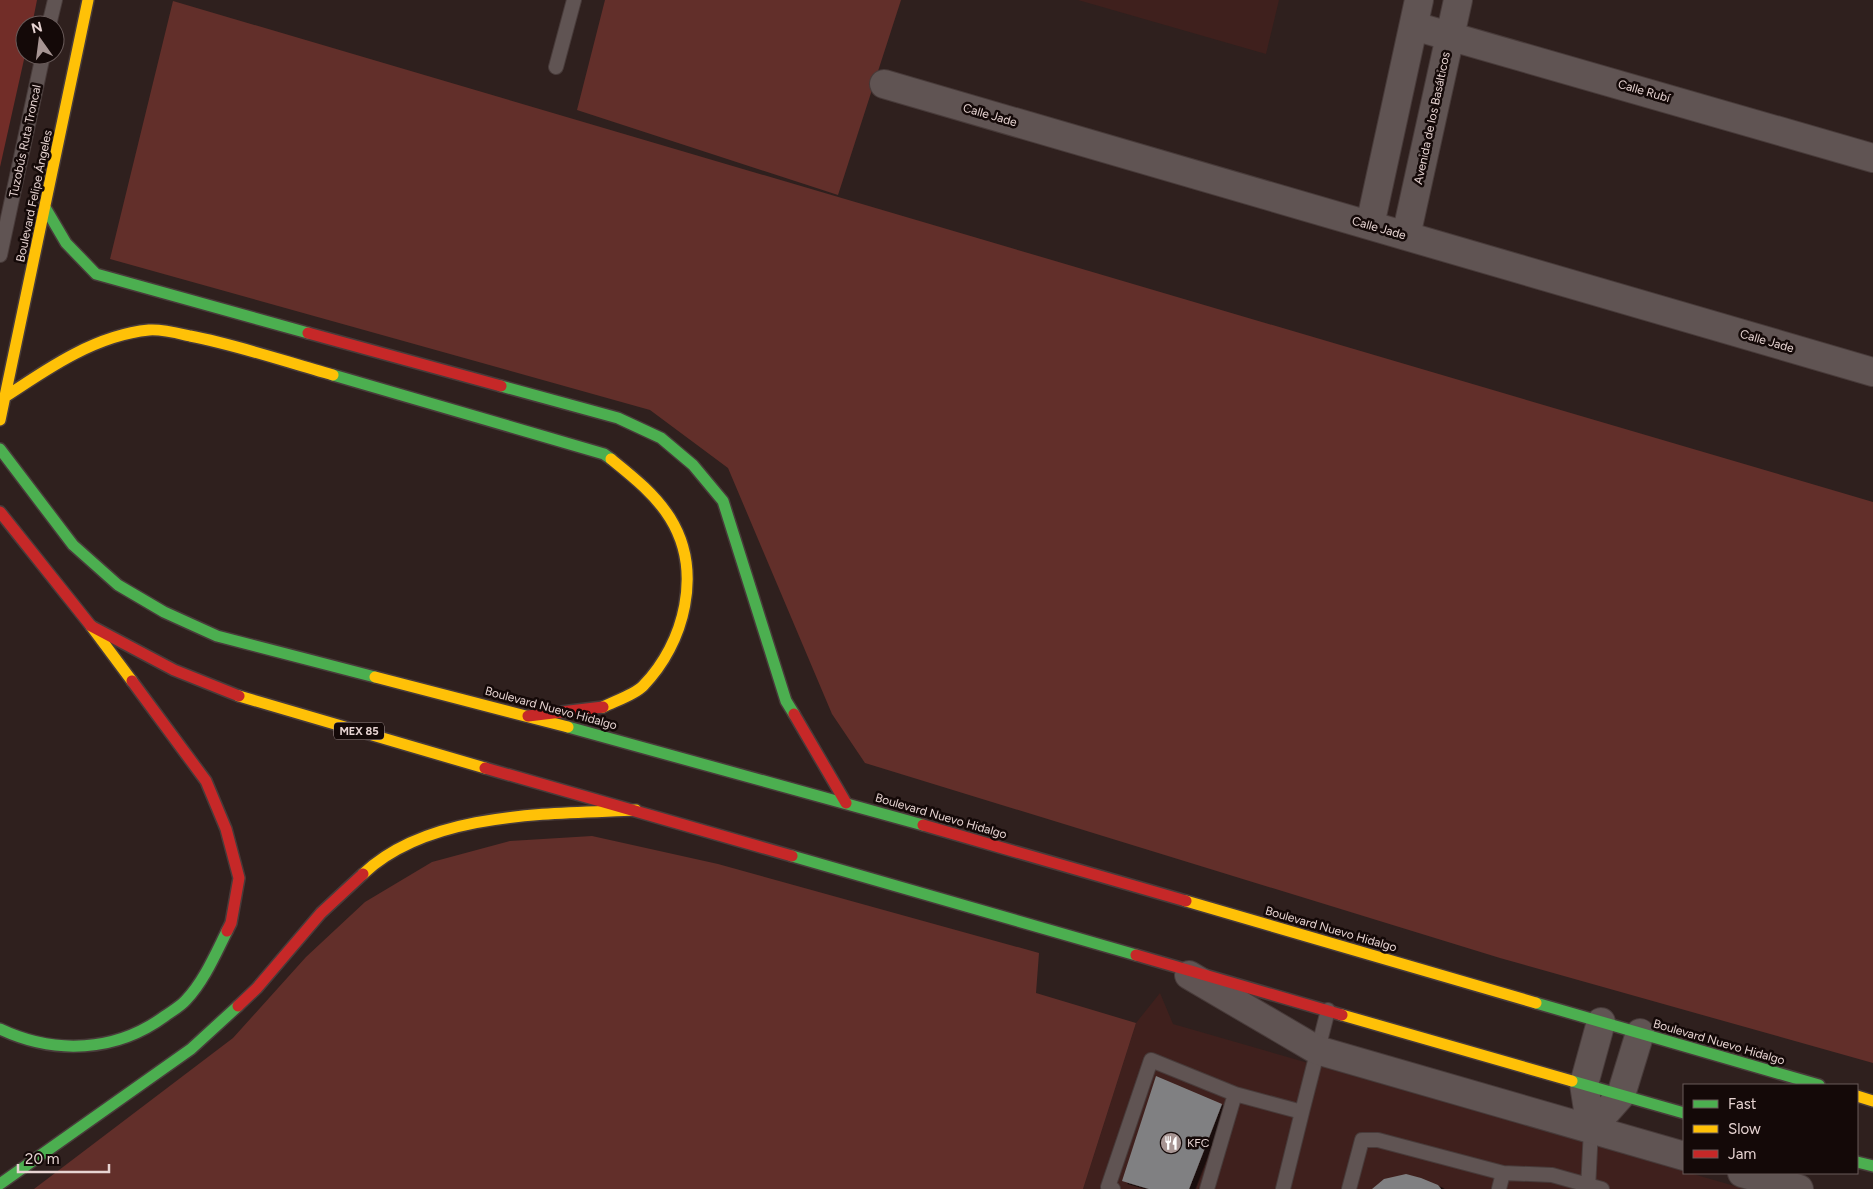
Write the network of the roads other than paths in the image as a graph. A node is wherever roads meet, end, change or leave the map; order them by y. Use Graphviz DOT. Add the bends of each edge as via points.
graph roads {
  1 [pos="55,0"];
  2 [pos="88,0"];
  3 [pos="574,0"];
  4 [pos="1458,0"];
  5 [pos="1417,13"];
  6 [pos="51,15"];
  7 [pos="1450,34"];
  8 [pos="41,65"];
  9 [pos="556,67"];
  10 [pos="884,84"];
  11 [pos="1873,158"];
  12 [pos="46,210"];
  13 [pos="1370,225"];
  14 [pos="1406,236"];
  15 [pos="0,255"];
  16 [pos="1873,372"];
  17 [pos="5,397"];
  18 [pos="0,420"];
  19 [pos="0,449"];
  20 [pos="0,512"];
  21 [pos="91,626"];
  22 [pos="528,716"];
  23 [pos="846,803"];
  24 [pos="636,810"];
  25 [pos="1173,966"];
  26 [pos="1328,1010"];
  27 [pos="1601,1022"];
  28 [pos="0,1029"];
  29 [pos="1640,1033"];
  30 [pos="1317,1050"];
  31 [pos="1584,1084"];
  32 [pos="1816,1084"];
  33 [pos="1236,1094"];
  34 [pos="1621,1095"];
  35 [pos="1858,1096"];
  36 [pos="1873,1101"];
  37 [pos="1302,1112"];
  38 [pos="1683,1113"];
  39 [pos="1591,1129"];
  40 [pos="1683,1156"];
  41 [pos="1858,1162"];
  42 [pos="1873,1166"];
  43 [pos="1503,1173"];
  44 [pos="1746,1174"];
  45 [pos="0,1184"];
  46 [pos="1593,1188"];
  47 [pos="1113,1189"];
  48 [pos="1207,1189"];
  49 [pos="1283,1189"];
  50 [pos="1349,1189"];
  51 [pos="1499,1189"];
  52 [pos="1799,1189"];
  1 -- 6 [label="lane"];
  2 -- 12 [label="main road, Boulevard Felipe Ángeles"];
  3 -- 9 [label="lane"];
  4 -- 7 [label="street, Avenida de los Basálticos"];
  5 -- 7 [label="street, Calle Rubí"];
  5 -- 13 [label="street"];
  7 -- 11 [label="street, Calle Rubí"];
  7 -- 14 [label="street, Avenida de los Basálticos"];
  8 -- 15 [label="lane, Tuzobús Ruta Troncal"];
  10 -- 13 [label="street, Calle Jade"];
  12 -- 17 [label="main road, Boulevard Felipe Ángeles"];
  12 -- 23 [label="main road" via="66,243 96,274 618,418 661,438 693,466 723,501 786,701"];
  13 -- 14 [label="street, Calle Jade"];
  14 -- 16 [label="street, Calle Jade"];
  17 -- 18 [label="main road, Boulevard Felipe Ángeles"];
  17 -- 22 [label="main road" via="55,364 96,344 148,330 204,338 604,454 639,481 670,518 686,558 685,609 669,653 642,687 600,709"];
  19 -- 22 [label="main road, Boulevard Nuevo Hidalgo" via="73,545 118,585 164,612 216,636"];
  20 -- 21 [label="main road, MEX 85"];
  21 -- 24 [label="main road, MEX 85" via="174,670 243,698"];
  21 -- 28 [label="main road" via="206,781 226,829 239,878 231,923 208,969 186,1001 146,1030 104,1044 65,1047 23,1040"];
  22 -- 23 [label="main road, Boulevard Nuevo Hidalgo"];
  23 -- 27 [label="main road, Boulevard Nuevo Hidalgo"];
  24 -- 25 [label="main road"];
  24 -- 45 [label="main road" via="529,815 474,823 413,841 368,869 321,913 257,988 191,1049"];
  25 -- 26 [label="main road"];
  25 -- 30 [label="street"];
  26 -- 30 [label="lane"];
  26 -- 31 [label="main road"];
  27 -- 29 [label="main road, Boulevard Nuevo Hidalgo"];
  27 -- 31 [label="street"];
  29 -- 32 [label="main road, Boulevard Nuevo Hidalgo"];
  29 -- 34 [label="street"];
  30 -- 37 [label="lane"];
  30 -- 39 [label="street"];
  31 -- 34 [label="main road"];
  31 -- 39 [label="street"];
  33 -- 37 [label="lane"];
  33 -- 47 [label="lane" via="1151,1060 1108,1187"];
  33 -- 48 [label="lane"];
  34 -- 38 [label="main road"];
  34 -- 39 [label="street"];
  35 -- 36 [label="main road"];
  37 -- 49 [label="lane"];
  39 -- 40 [label="street"];
  39 -- 46 [label="lane"];
  41 -- 42 [label="main road"];
  43 -- 46 [label="lane" via="1552,1175"];
  43 -- 50 [label="lane" via="1378,1140 1362,1140"];
  43 -- 51 [label="lane"];
  44 -- 52 [label="street"];
}
